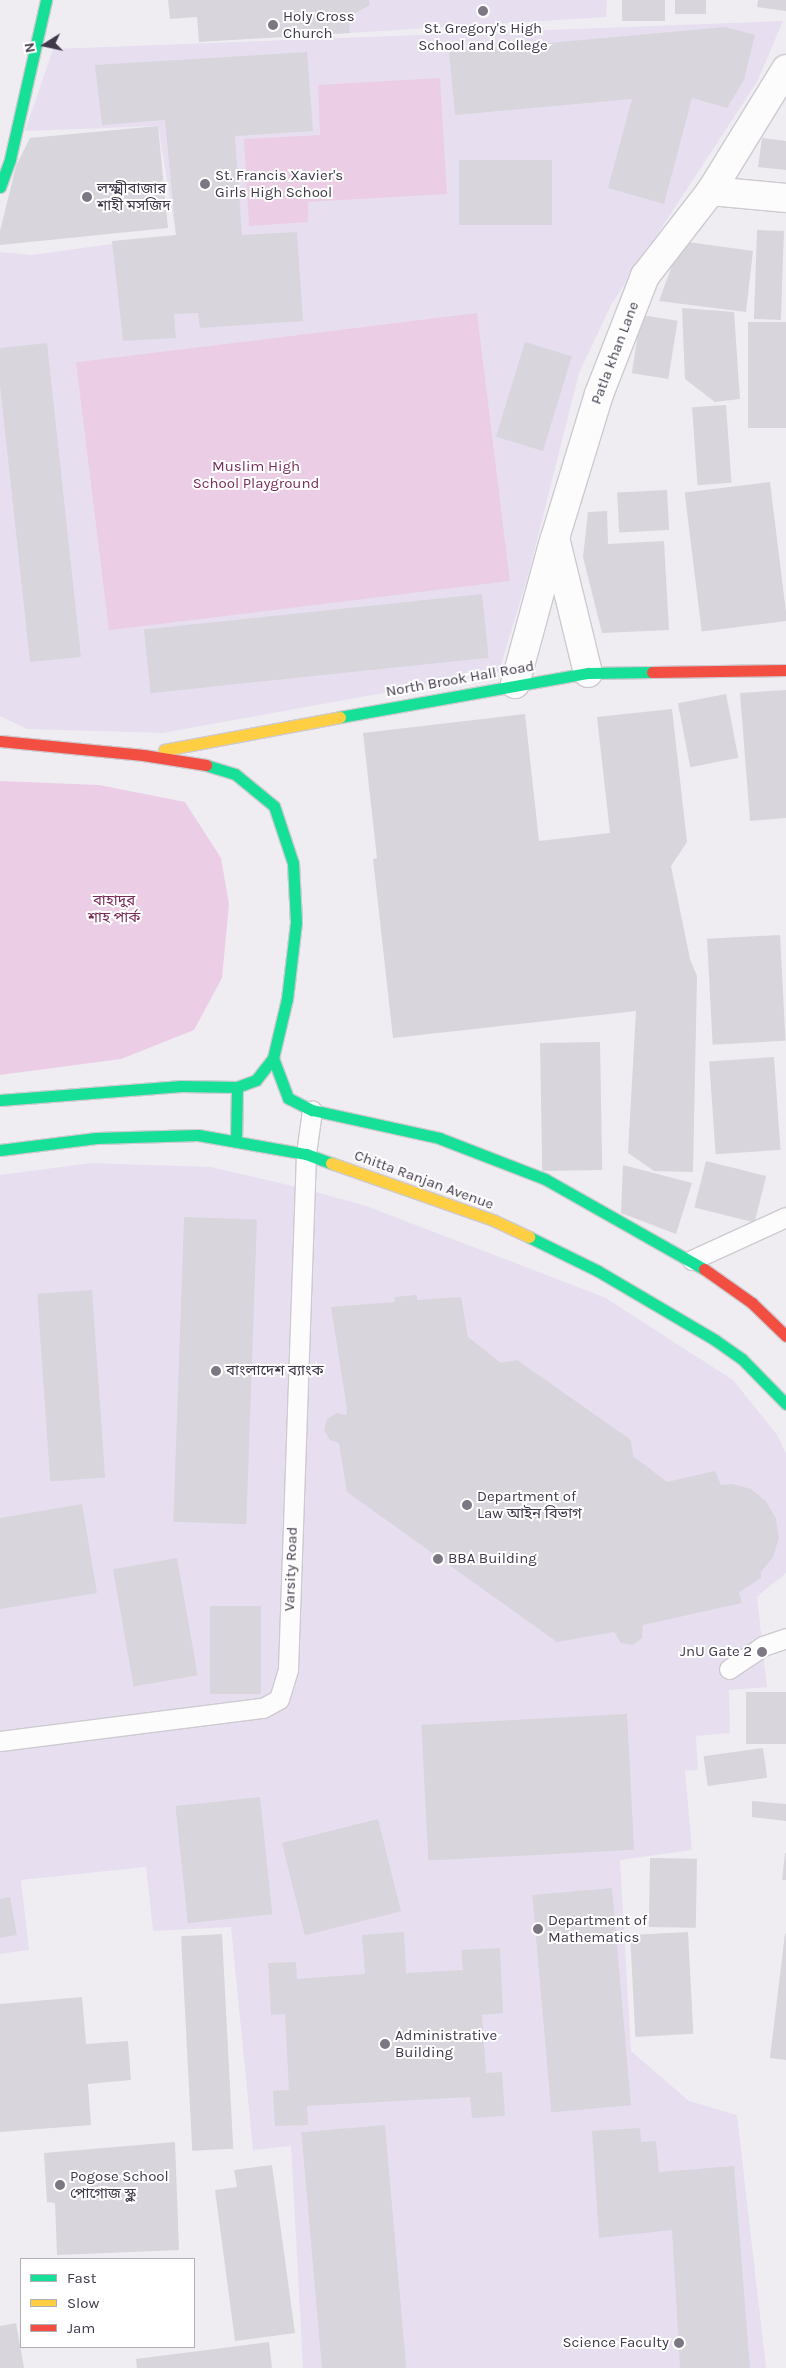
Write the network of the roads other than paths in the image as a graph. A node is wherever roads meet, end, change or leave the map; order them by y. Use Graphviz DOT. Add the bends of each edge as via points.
graph roads {
  1 [pos="46,0"];
  2 [pos="786,68"];
  3 [pos="0,187"];
  4 [pos="711,191"];
  5 [pos="786,198"];
  6 [pos="555,538"];
  7 [pos="786,670"];
  8 [pos="588,673"];
  9 [pos="515,684"];
  10 [pos="0,741"];
  11 [pos="143,754"];
  12 [pos="273,1058"];
  13 [pos="237,1087"];
  14 [pos="0,1100"];
  15 [pos="312,1110"];
  16 [pos="236,1140"];
  17 [pos="0,1150"];
  18 [pos="306,1154"];
  19 [pos="786,1217"];
  20 [pos="692,1260"];
  21 [pos="786,1336"];
  22 [pos="786,1404"];
  23 [pos="786,1638"];
  24 [pos="729,1670"];
  25 [pos="0,1741"];
  1 -- 3 [label="main road" via="10,158"];
  2 -- 4 [label="street, Patla khan Lane"];
  4 -- 5 [label="street"];
  4 -- 6 [label="street, Patla khan Lane" via="645,276 599,394"];
  6 -- 8 [label="street"];
  6 -- 9 [label="street, Patla khan Lane"];
  7 -- 8 [label="main road, North Brook Hall Road"];
  8 -- 9 [label="main road, North Brook Hall Road"];
  9 -- 11 [label="main road, North Brook Hall Road"];
  10 -- 11 [label="main road"];
  11 -- 12 [label="main road" via="196,762 235,774 274,806 293,864 296,922 287,999"];
  12 -- 13 [label="main road" via="256,1080"];
  12 -- 15 [label="main road" via="288,1098"];
  13 -- 14 [label="main road" via="181,1086"];
  13 -- 16 [label="main road"];
  15 -- 18 [label="lane, Varsity Road"];
  15 -- 20 [label="main road" via="439,1138 545,1179"];
  16 -- 17 [label="main road, Chitta Ranjan Avenue" via="198,1135 96,1138"];
  16 -- 18 [label="main road, Chitta Ranjan Avenue"];
  18 -- 22 [label="main road, Chitta Ranjan Avenue" via="493,1220 598,1271 742,1359"];
  18 -- 25 [label="lane, Varsity Road" via="288,1669 279,1699 264,1708"];
  19 -- 20 [label="lane"];
  20 -- 21 [label="main road" via="752,1303"];
  23 -- 24 [label="lane" via="763,1646"];
}
